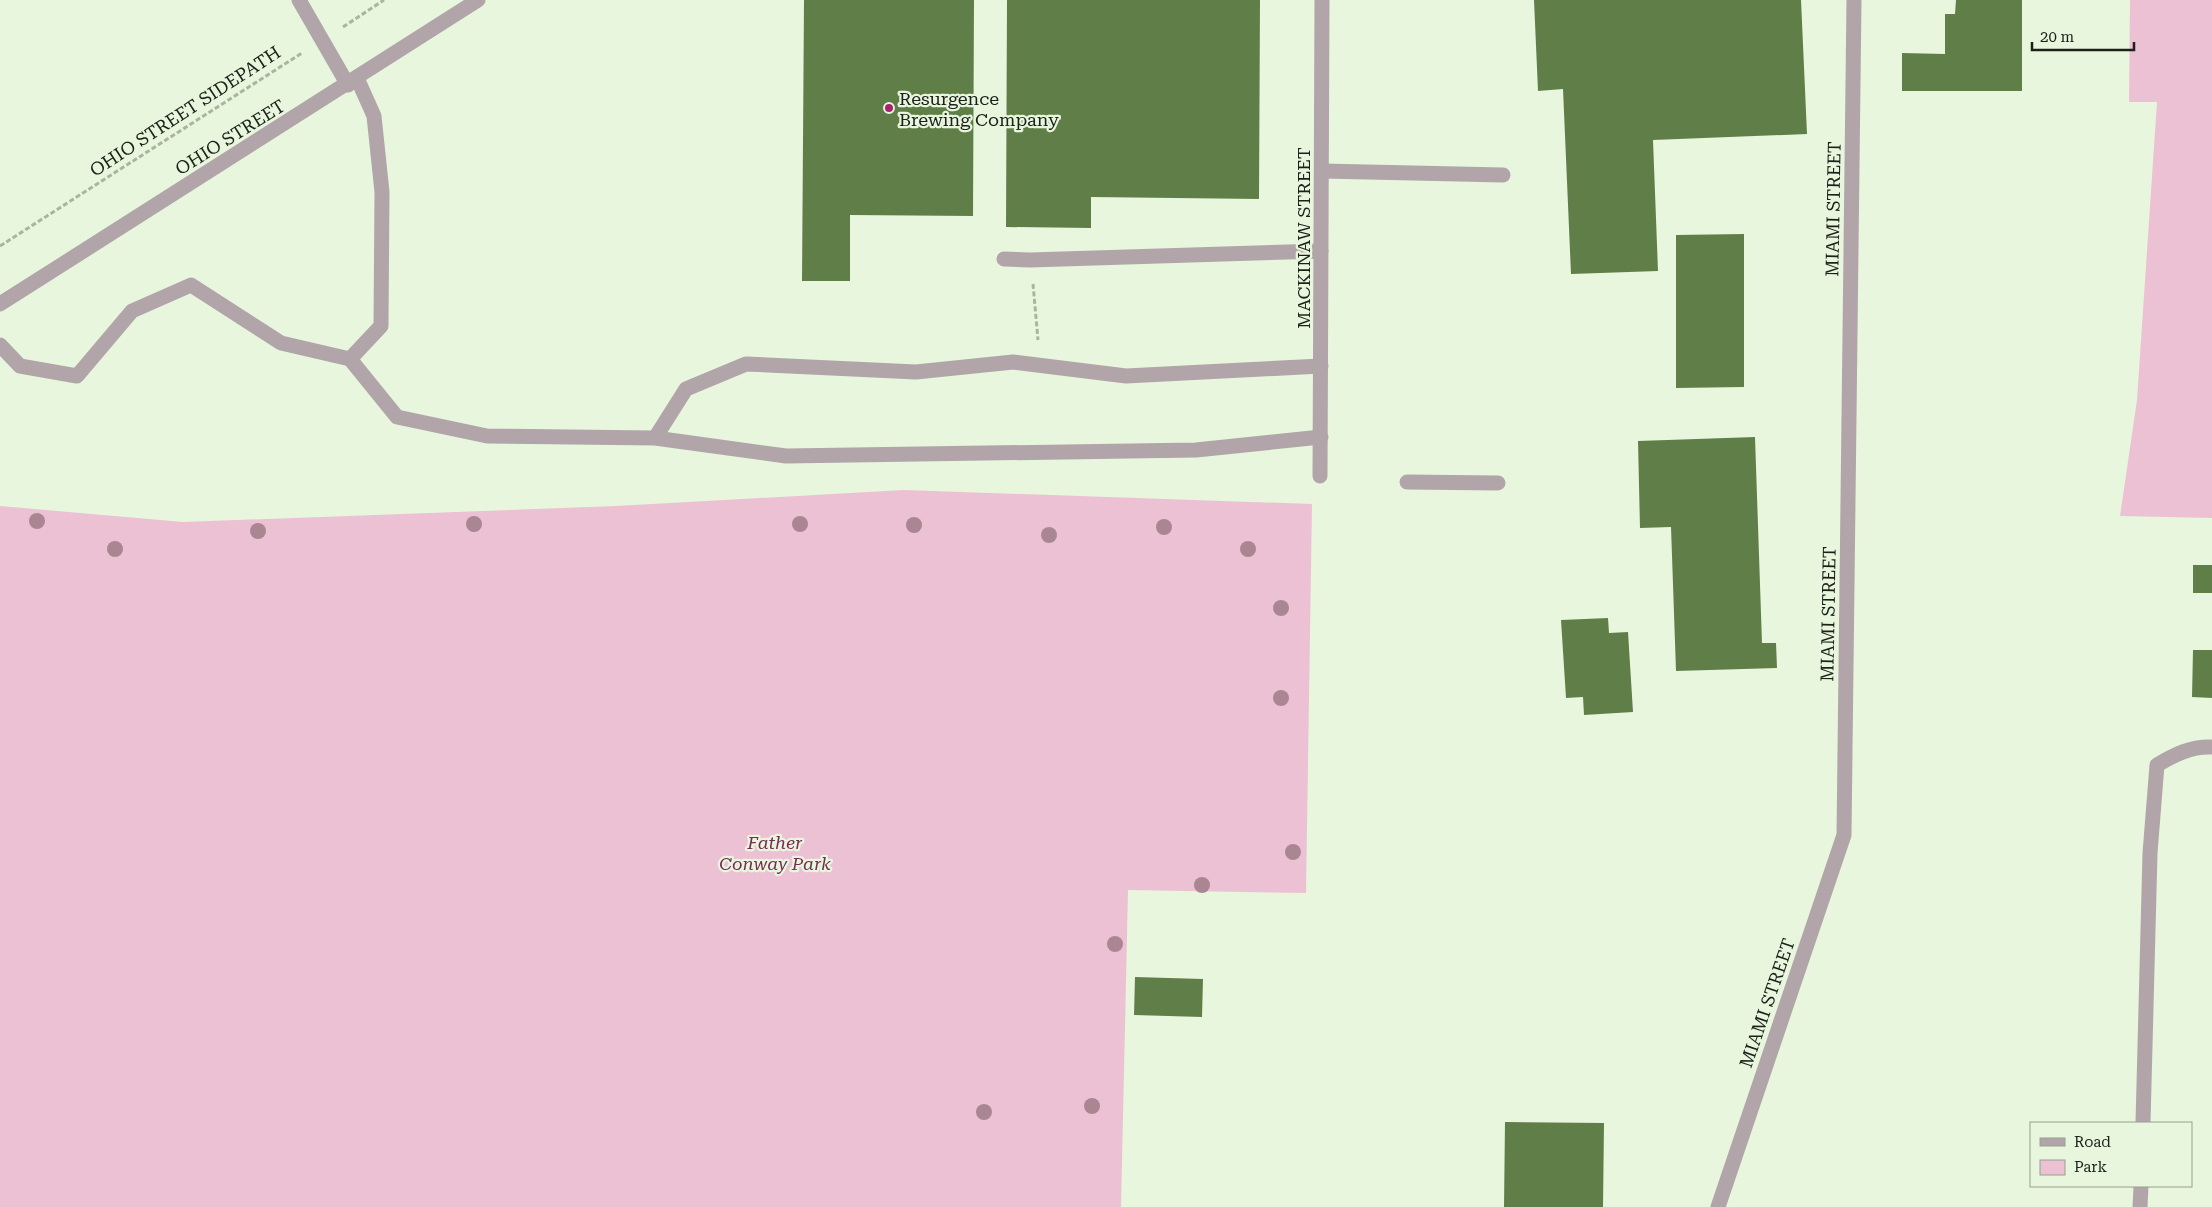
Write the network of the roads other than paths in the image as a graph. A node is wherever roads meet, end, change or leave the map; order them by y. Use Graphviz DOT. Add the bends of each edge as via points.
graph roads {
  1 [pos="299,0"];
  2 [pos="478,0"];
  3 [pos="1322,0"];
  4 [pos="1854,0"];
  5 [pos="352,81"];
  6 [pos="1322,172"];
  7 [pos="1503,175"];
  8 [pos="1321,251"];
  9 [pos="1004,259"];
  10 [pos="0,304"];
  11 [pos="0,345"];
  12 [pos="350,359"];
  13 [pos="1321,366"];
  14 [pos="1321,436"];
  15 [pos="654,438"];
  16 [pos="1320,476"];
  17 [pos="1408,482"];
  18 [pos="1498,483"];
  19 [pos="2212,747"];
  20 [pos="2142,1122"];
  21 [pos="2141,1187"];
  22 [pos="1718,1207"];
  23 [pos="2140,1207"];
  1 -- 5 [label="street" via="322,40"];
  2 -- 5 [label="street, OHIO STREET"];
  3 -- 6 [label="street, MACKINAW STREET"];
  4 -- 22 [label="street, MIAMI STREET" via="1844,835"];
  5 -- 10 [label="street, OHIO STREET"];
  5 -- 12 [label="street" via="374,116 382,192 381,326"];
  6 -- 7 [label="street"];
  6 -- 8 [label="street, MACKINAW STREET"];
  8 -- 9 [label="street"];
  8 -- 13 [label="street, MACKINAW STREET"];
  11 -- 12 [label="street" via="20,366 77,376 132,311 191,285 281,343"];
  12 -- 15 [label="street" via="397,417 487,436"];
  13 -- 14 [label="street, MACKINAW STREET"];
  13 -- 15 [label="street" via="1126,376 1013,362 916,372 746,364 686,389"];
  14 -- 15 [label="street" via="1196,450 786,456"];
  14 -- 16 [label="street, MACKINAW STREET"];
  17 -- 18 [label="street"];
  19 -- 20 [label="street" via="2199,746 2156,765 2150,853"];
  21 -- 23 [label="street"];
}
